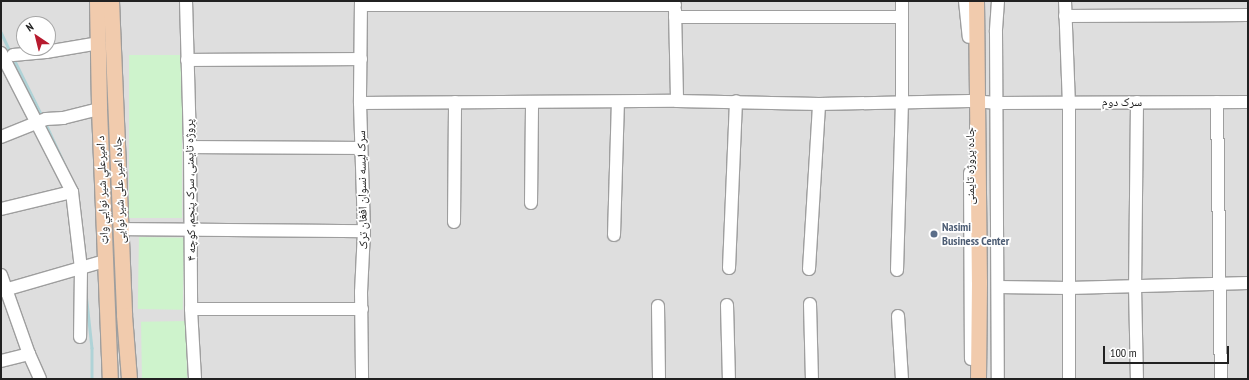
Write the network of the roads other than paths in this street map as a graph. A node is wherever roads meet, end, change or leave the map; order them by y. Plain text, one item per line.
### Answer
1 (97, 1) edge
2 (111, 1) edge
3 (186, 1) edge
4 (902, 1) edge
5 (965, 1) edge
6 (976, 1) edge
7 (986, 1) edge
8 (998, 1) edge
9 (1065, 1) edge
10 (361, 3) edge
11 (675, 3) edge
12 (1248, 15) edge
13 (1065, 16) junction
14 (675, 17) junction
15 (902, 17) junction
16 (100, 43) junction
17 (7, 54) edge
18 (361, 59) junction
19 (187, 60) junction
20 (677, 101) junction
21 (736, 101) junction
22 (983, 101) junction
23 (360, 102) junction
24 (455, 102) junction
25 (532, 102) junction
26 (618, 102) junction
27 (1137, 102) junction
28 (1217, 102) junction
29 (1248, 102) edge
30 (902, 103) junction
31 (1068, 103) junction
32 (818, 104) junction
33 (100, 109) junction
34 (41, 121) junction
35 (1, 137) edge
36 (190, 147) junction
37 (361, 148) junction
38 (72, 192) junction
39 (531, 203) dead end
40 (1, 209) edge
41 (454, 222) dead end
42 (191, 228) junction
43 (120, 229) junction
44 (364, 231) junction
45 (614, 235) dead end
46 (105, 261) junction
47 (83, 268) junction
48 (729, 268) dead end
49 (809, 269) dead end
50 (897, 270) dead end
51 (1, 275) edge
52 (1248, 282) edge
53 (1218, 283) junction
54 (1135, 286) junction
55 (998, 287) junction
56 (1069, 288) junction
57 (4, 289) edge
58 (810, 304) dead end
59 (727, 305) dead end
60 (658, 306) dead end
61 (191, 309) junction
62 (362, 309) junction
63 (898, 316) dead end
64 (80, 336) dead end
65 (29, 354) junction
66 (1, 361) edge
67 (40, 379) edge
68 (110, 379) edge
69 (129, 379) edge
70 (195, 379) edge
71 (362, 379) edge
72 (658, 379) edge
73 (729, 379) edge
74 (812, 379) edge
75 (902, 379) edge
76 (971, 379) edge
77 (978, 379) edge
78 (988, 379) edge
79 (998, 379) edge
80 (1069, 379) edge
81 (1137, 379) edge
82 (1221, 379) edge

1 - 16 main road, د امیرعلي شیر نوايي واټ
2 - 43 main road, جاده امیر علی شیر نوایی
3 - 19 street, پروژه تایمنی، سرک پنجم، کوچه ۴
4 - 15 street
5 - 22 street, جاده پروژه تایمنی
6 - 22 main road, جاده پروژه تایمنی
7 - 22 main road, جاده پروژه تایمنی
8 - 22 street, جاده پروژه تایمنی
9 - 13 street
10 - 11 street
10 - 18 street, سرک لیسه نسوان افغان‌ ترک
11 - 14 street
12 - 13 street
13 - 31 street
14 - 15 street
14 - 20 street
15 - 30 street
16 - 17 street
16 - 33 main road, د امیرعلي شیر نوايي واټ
17 - 34 street
18 - 19 street
18 - 23 street, سرک لیسه نسوان افغان‌ ترک
19 - 36 street, پروژه تایمنی، سرک پنجم، کوچه ۴
20 - 21 street, سرک دوم
20 - 26 street, سرک دوم
21 - 32 street, سرک دوم
21 - 48 street
22 - 30 street, سرک دوم
22 - 31 street, سرک دوم
22 - 55 street, جاده پروژه تایمنی
22 - 76 street, جاده پروژه تایمنی
22 - 77 main road, جاده پروژه تایمنی
22 - 78 main road, جاده پروژه تایمنی
23 - 24 street, سرک دوم
23 - 37 street, سرک لیسه نسوان افغان‌ ترک
24 - 25 street, سرک دوم
24 - 41 street
25 - 26 street, سرک دوم
25 - 39 street
26 - 45 street
27 - 28 street, سرک دوم
27 - 31 street, سرک دوم
27 - 54 street
28 - 29 street, سرک دوم
28 - 53 street
30 - 32 street, سرک دوم
30 - 50 street
31 - 56 street
32 - 49 street
33 - 34 street
33 - 46 main road, د امیرعلي شیر نوايي واټ
34 - 35 street
34 - 38 street
36 - 37 street
36 - 42 street, پروژه تایمنی، سرک پنجم، کوچه ۴
37 - 44 street, سرک لیسه نسوان افغان‌ ترک
38 - 40 street
38 - 47 street
42 - 43 street
42 - 44 street
42 - 61 street, پروژه تایمنی، سرک پنجم، کوچه ۴
43 - 69 main road, جاده امیر علی شیر نوایی
44 - 62 street, سرک لیسه نسوان افغان‌ ترک
46 - 47 street
46 - 68 main road, د امیرعلي شیر نوايي واټ
47 - 57 street
47 - 64 street
51 - 57 street
52 - 53 street
53 - 54 street
53 - 82 street
54 - 56 street
54 - 81 street
55 - 56 street
55 - 79 street, جاده پروژه تایمنی
56 - 80 street
57 - 65 street
58 - 74 street
59 - 73 street
60 - 72 street
61 - 62 street
61 - 70 street, پروژه تایمنی، سرک پنجم، کوچه ۴
62 - 71 street, سرک لیسه نسوان افغان‌ ترک
63 - 75 street
65 - 66 street
65 - 67 street

